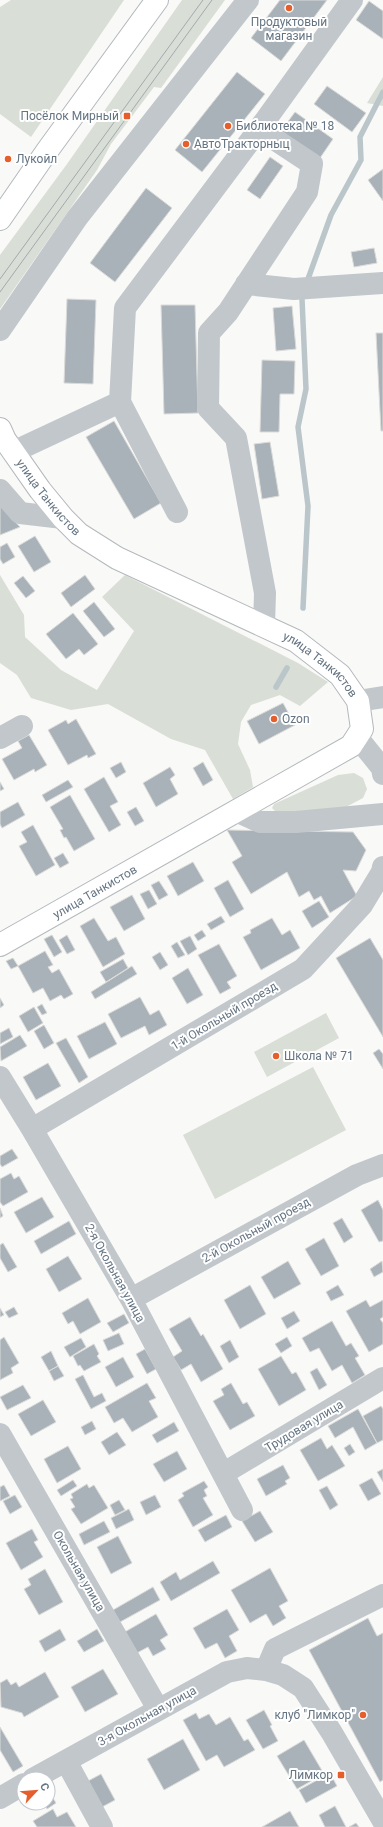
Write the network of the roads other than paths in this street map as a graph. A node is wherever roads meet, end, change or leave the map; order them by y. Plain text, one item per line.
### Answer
1 (157, 0) edge
2 (248, 0) edge
3 (352, 0) edge
4 (258, 129) junction
5 (0, 219) edge
6 (383, 283) edge
7 (246, 284) junction
8 (0, 330) edge
9 (120, 402) junction
10 (0, 429) edge
11 (13, 452) junction
12 (0, 490) edge
13 (177, 512) dead end
14 (62, 518) junction
15 (264, 625) junction
16 (383, 697) edge
17 (358, 701) junction
18 (22, 726) dead end
19 (357, 737) junction
20 (0, 738) edge
21 (383, 774) edge
22 (236, 811) junction
23 (383, 814) edge
24 (383, 867) edge
25 (0, 945) edge
26 (0, 1077) edge
27 (32, 1129) junction
28 (383, 1166) edge
29 (130, 1299) junction
30 (383, 1378) edge
31 (0, 1434) edge
32 (224, 1473) junction
33 (242, 1510) dead end
34 (383, 1596) edge
35 (266, 1670) junction
36 (158, 1709) junction
37 (66, 1761) junction
38 (48, 1771) edge
39 (16, 1789) edge
40 (0, 1798) edge
41 (383, 1821) edge
42 (102, 1827) edge

1 - 5 main road
2 - 8 street
3 - 4 street
4 - 7 street
4 - 9 street
6 - 7 street
7 - 15 street
9 - 11 street
9 - 13 street
10 - 11 main road, улица Танкистов
11 - 14 main road, улица Танкистов
12 - 14 street
14 - 15 main road, улица Танкистов
15 - 17 main road, улица Танкистов
16 - 17 street
17 - 19 main road, улица Танкистов
18 - 20 street
19 - 21 street
19 - 22 main road, улица Танкистов
22 - 23 street
22 - 25 main road, улица Танкистов
24 - 27 street, 1-й Окольный проезд
26 - 27 street, 2-я Окольная улица
27 - 29 street, 2-я Окольная улица
28 - 29 street, 2-й Окольный проезд
29 - 32 street, 2-я Окольная улица
30 - 32 street, Трудовая улица
31 - 36 street, Окольная улица
32 - 33 street, 2-я Окольная улица
34 - 35 street
35 - 36 street, 3-я Окольная улица
35 - 41 street, 3-я Окольная улица
36 - 37 street, 3-я Окольная улица
37 - 38 street, 3-я Окольная улица
37 - 42 street
39 - 40 street

